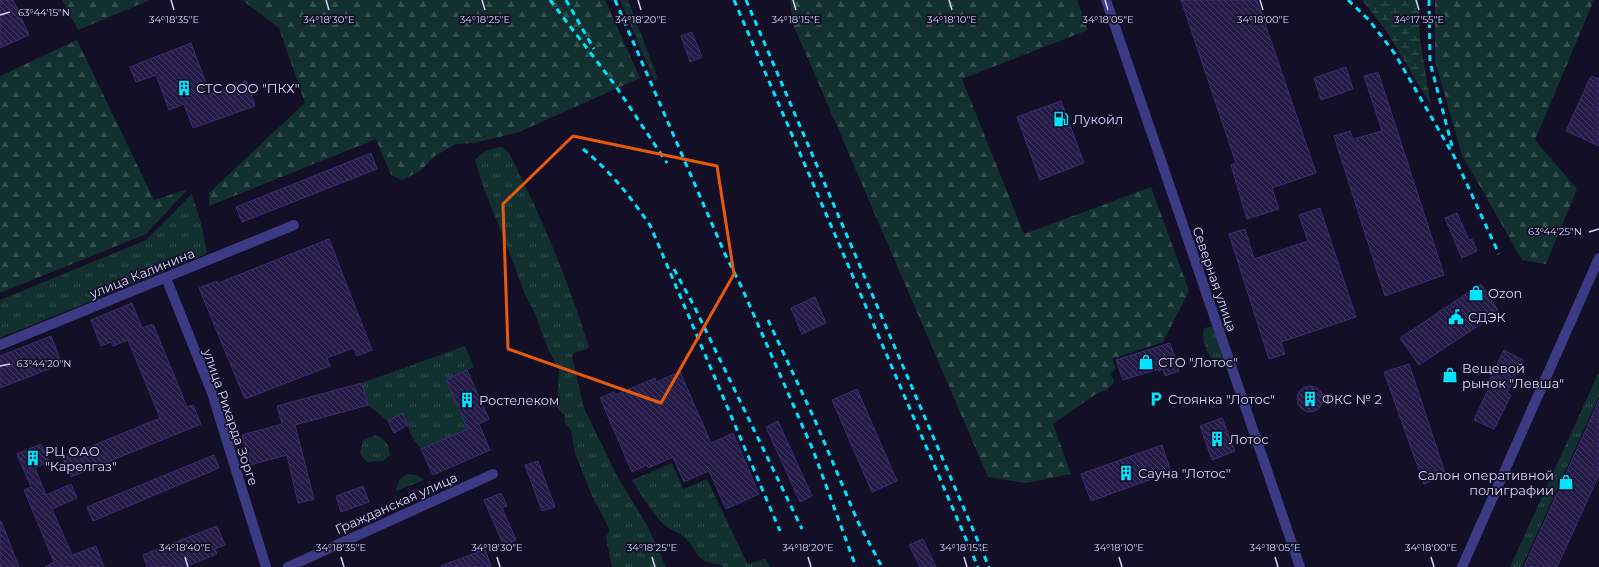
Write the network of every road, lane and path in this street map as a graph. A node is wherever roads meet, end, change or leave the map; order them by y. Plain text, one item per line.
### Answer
1 (1106, 0) edge
2 (294, 225) dead end
3 (1599, 258) edge
4 (166, 278) junction
5 (0, 345) edge
6 (493, 474) dead end
7 (266, 567) edge
8 (288, 567) edge
9 (1300, 567) edge
10 (1462, 567) edge

1 - 9 street, Северная улица
2 - 4 street, улица Калинина
3 - 10 street
4 - 5 street, улица Калинина
4 - 7 street, улица Рихарда Зорге
6 - 8 street, Гражданская улица

